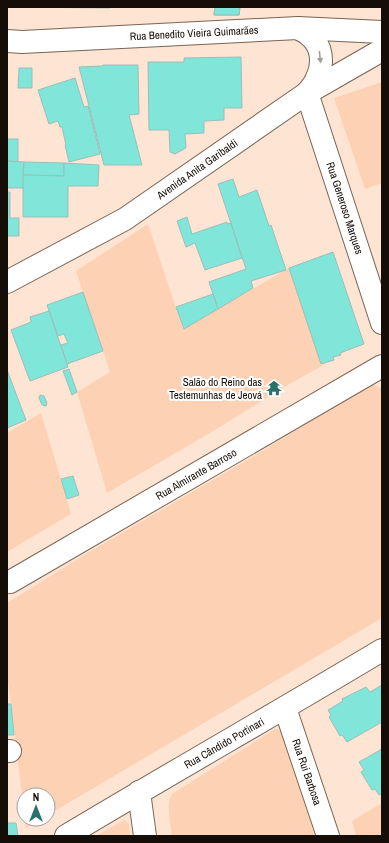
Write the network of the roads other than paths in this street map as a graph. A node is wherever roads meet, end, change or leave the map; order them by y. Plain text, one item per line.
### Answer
1 (298, 28) junction
2 (382, 32) edge
3 (7, 41) edge
4 (382, 50) edge
5 (307, 93) junction
6 (7, 282) edge
7 (382, 323) edge
8 (382, 366) edge
9 (10, 582) dead end
10 (382, 650) edge
11 (285, 708) junction
12 (139, 792) junction
13 (66, 836) edge
14 (145, 836) edge
15 (328, 836) edge

1 - 2 street, Rua Benedito Vieira Guimarães
1 - 3 street, Rua Benedito Vieira Guimarães
1 -> 5 street
4 - 5 street, Avenida Anita Garibaldi
5 - 6 street, Avenida Anita Garibaldi
5 - 7 street, Rua Generoso Marques
8 - 9 street, Rua Almirante Barroso
10 - 11 street, Rua Cândido Portinari
11 - 12 street, Rua Cândido Portinari
11 - 15 street, Rua Rui Barbosa
12 - 13 street, Rua Cândido Portinari
12 - 14 street

